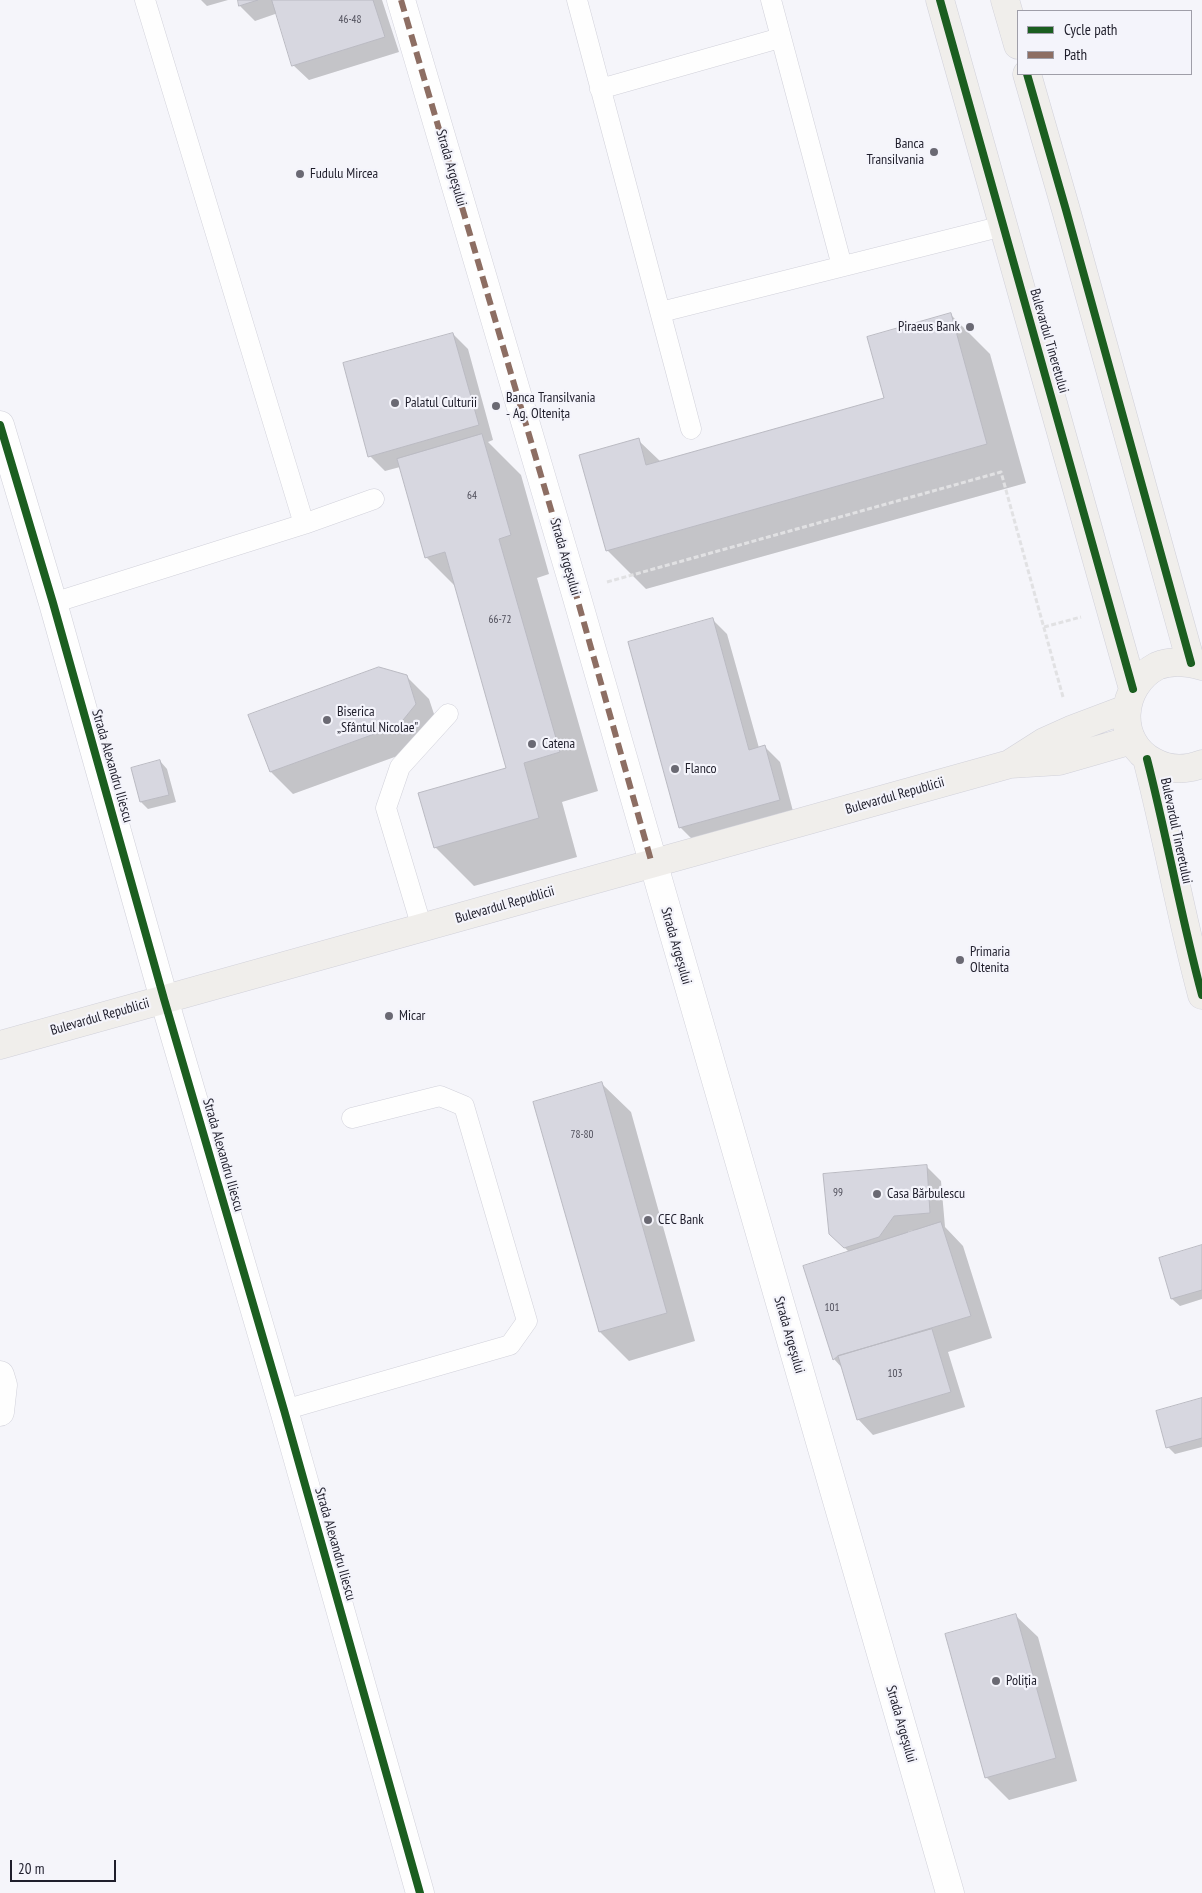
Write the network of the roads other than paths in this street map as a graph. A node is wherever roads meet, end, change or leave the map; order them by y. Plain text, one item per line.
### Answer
1 (146, 0) edge
2 (401, 0) edge
3 (578, 0) edge
4 (770, 0) edge
5 (940, 0) edge
6 (1005, 0) edge
7 (780, 38) junction
8 (1017, 42) edge
9 (1026, 75) edge
10 (600, 89) junction
11 (1003, 226) junction
12 (842, 266) junction
13 (661, 312) junction
14 (0, 425) edge
15 (691, 430) dead end
16 (374, 499) dead end
17 (304, 524) junction
18 (53, 603) junction
19 (1197, 665) edge
20 (1130, 699) junction
21 (448, 714) dead end
22 (1139, 750) junction
23 (1010, 764) junction
24 (1202, 764) edge
25 (652, 864) junction
26 (422, 928) junction
27 (1202, 995) edge
28 (164, 1000) junction
29 (0, 1045) edge
30 (352, 1118) dead end
31 (0, 1375) edge
32 (284, 1410) junction
33 (0, 1412) edge
34 (420, 1893) edge
35 (950, 1893) edge

1 - 17 lane
2 - 25 street, Strada Argeșului
3 - 10 lane
4 - 7 lane
5 - 11 main road, Bulevardul Tineretului
6 - 8 main road
7 - 10 lane
7 - 12 lane
9 - 19 main road
10 - 13 lane
11 - 12 lane
11 - 20 main road, Bulevardul Tineretului
12 - 13 lane
13 - 15 lane
14 - 18 street, Strada Alexandru Iliescu
16 - 17 lane
17 - 18 lane
18 - 28 street, Strada Alexandru Iliescu
19 - 20 main road
20 - 22 main road, Bulevardul Tineretului
20 - 23 main road, Bulevardul Republicii
21 - 26 lane
22 - 23 main road, Bulevardul Republicii
22 - 24 main road
22 - 27 main road, Bulevardul Tineretului
23 - 25 main road, Bulevardul Republicii
25 - 26 main road, Bulevardul Republicii
25 - 35 street, Strada Argeșului
26 - 28 main road, Bulevardul Republicii
28 - 29 main road, Bulevardul Republicii
28 - 32 street, Strada Alexandru Iliescu
30 - 32 lane
31 - 33 street
32 - 34 street, Strada Alexandru Iliescu

